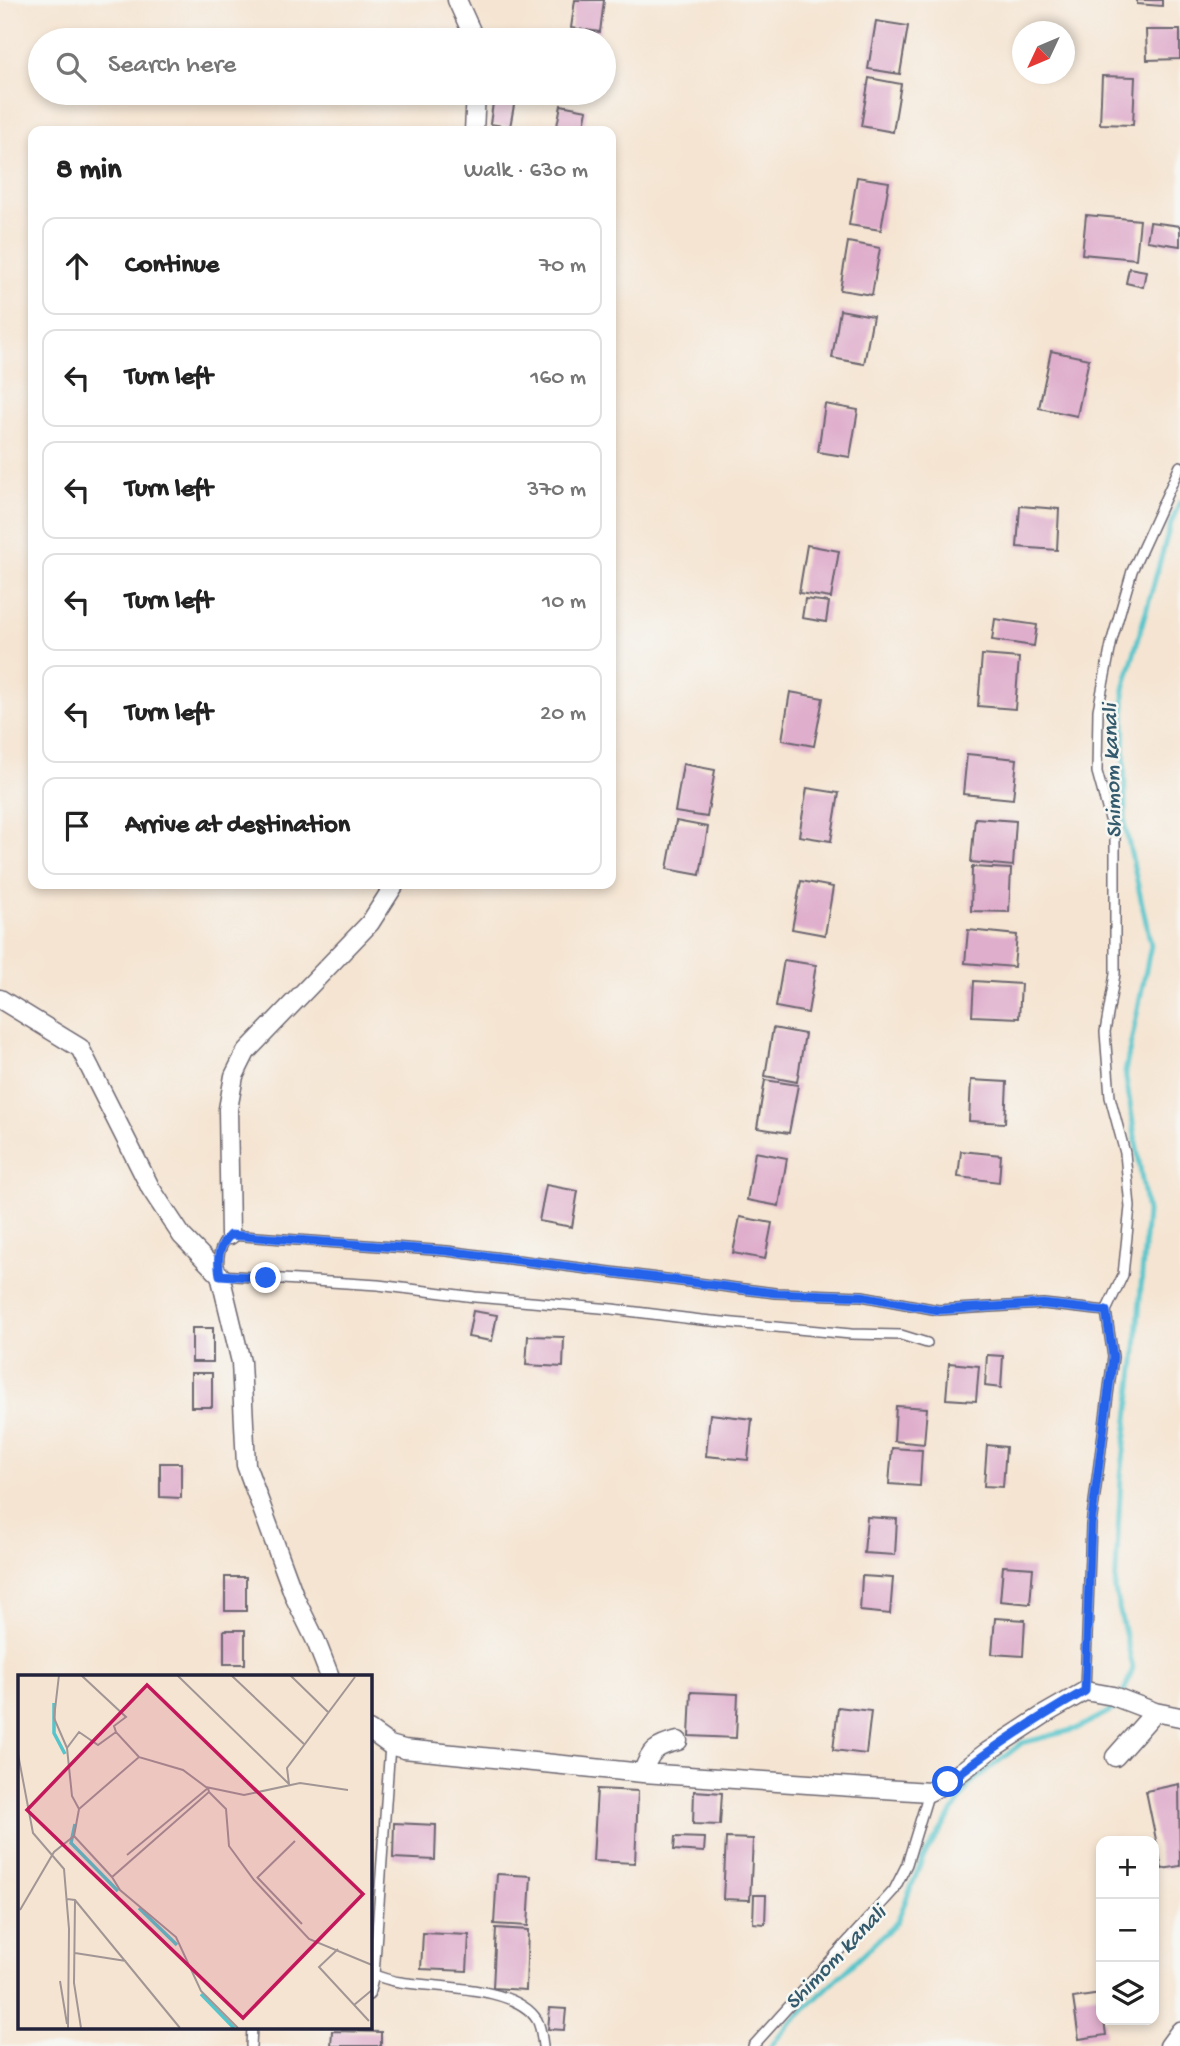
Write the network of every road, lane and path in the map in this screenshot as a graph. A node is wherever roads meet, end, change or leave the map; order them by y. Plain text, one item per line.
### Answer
1 (457, 0) edge
2 (470, 28) edge
3 (475, 105) edge
4 (474, 126) edge
5 (1180, 466) edge
6 (392, 889) edge
7 (0, 999) edge
8 (230, 1235) junction
9 (220, 1275) junction
10 (1106, 1311) junction
11 (927, 1343) dead end
12 (329, 1675) edge
13 (1085, 1691) junction
14 (1150, 1709) junction
15 (1180, 1717) edge
16 (371, 1731) edge
17 (678, 1741) dead end
18 (390, 1745) junction
19 (1115, 1757) dead end
20 (643, 1773) junction
21 (929, 1792) junction
22 (374, 1975) junction
23 (371, 1987) edge
24 (252, 2028) edge
25 (1180, 2031) edge
26 (251, 2046) edge
27 (544, 2046) edge
28 (753, 2046) edge
29 (1169, 2046) edge

1 - 2 street
3 - 4 street
5 - 10 lane
6 - 8 street
7 - 9 street
8 - 9 lane
8 - 10 lane
9 - 11 lane
9 - 12 street
10 - 13 lane
13 - 14 street
13 - 21 street
14 - 15 street
14 - 19 street
16 - 18 street
17 - 20 street
18 - 20 street
18 - 22 lane
20 - 21 street
21 - 28 lane
22 - 23 lane
22 - 27 lane
24 - 26 lane
25 - 29 street

